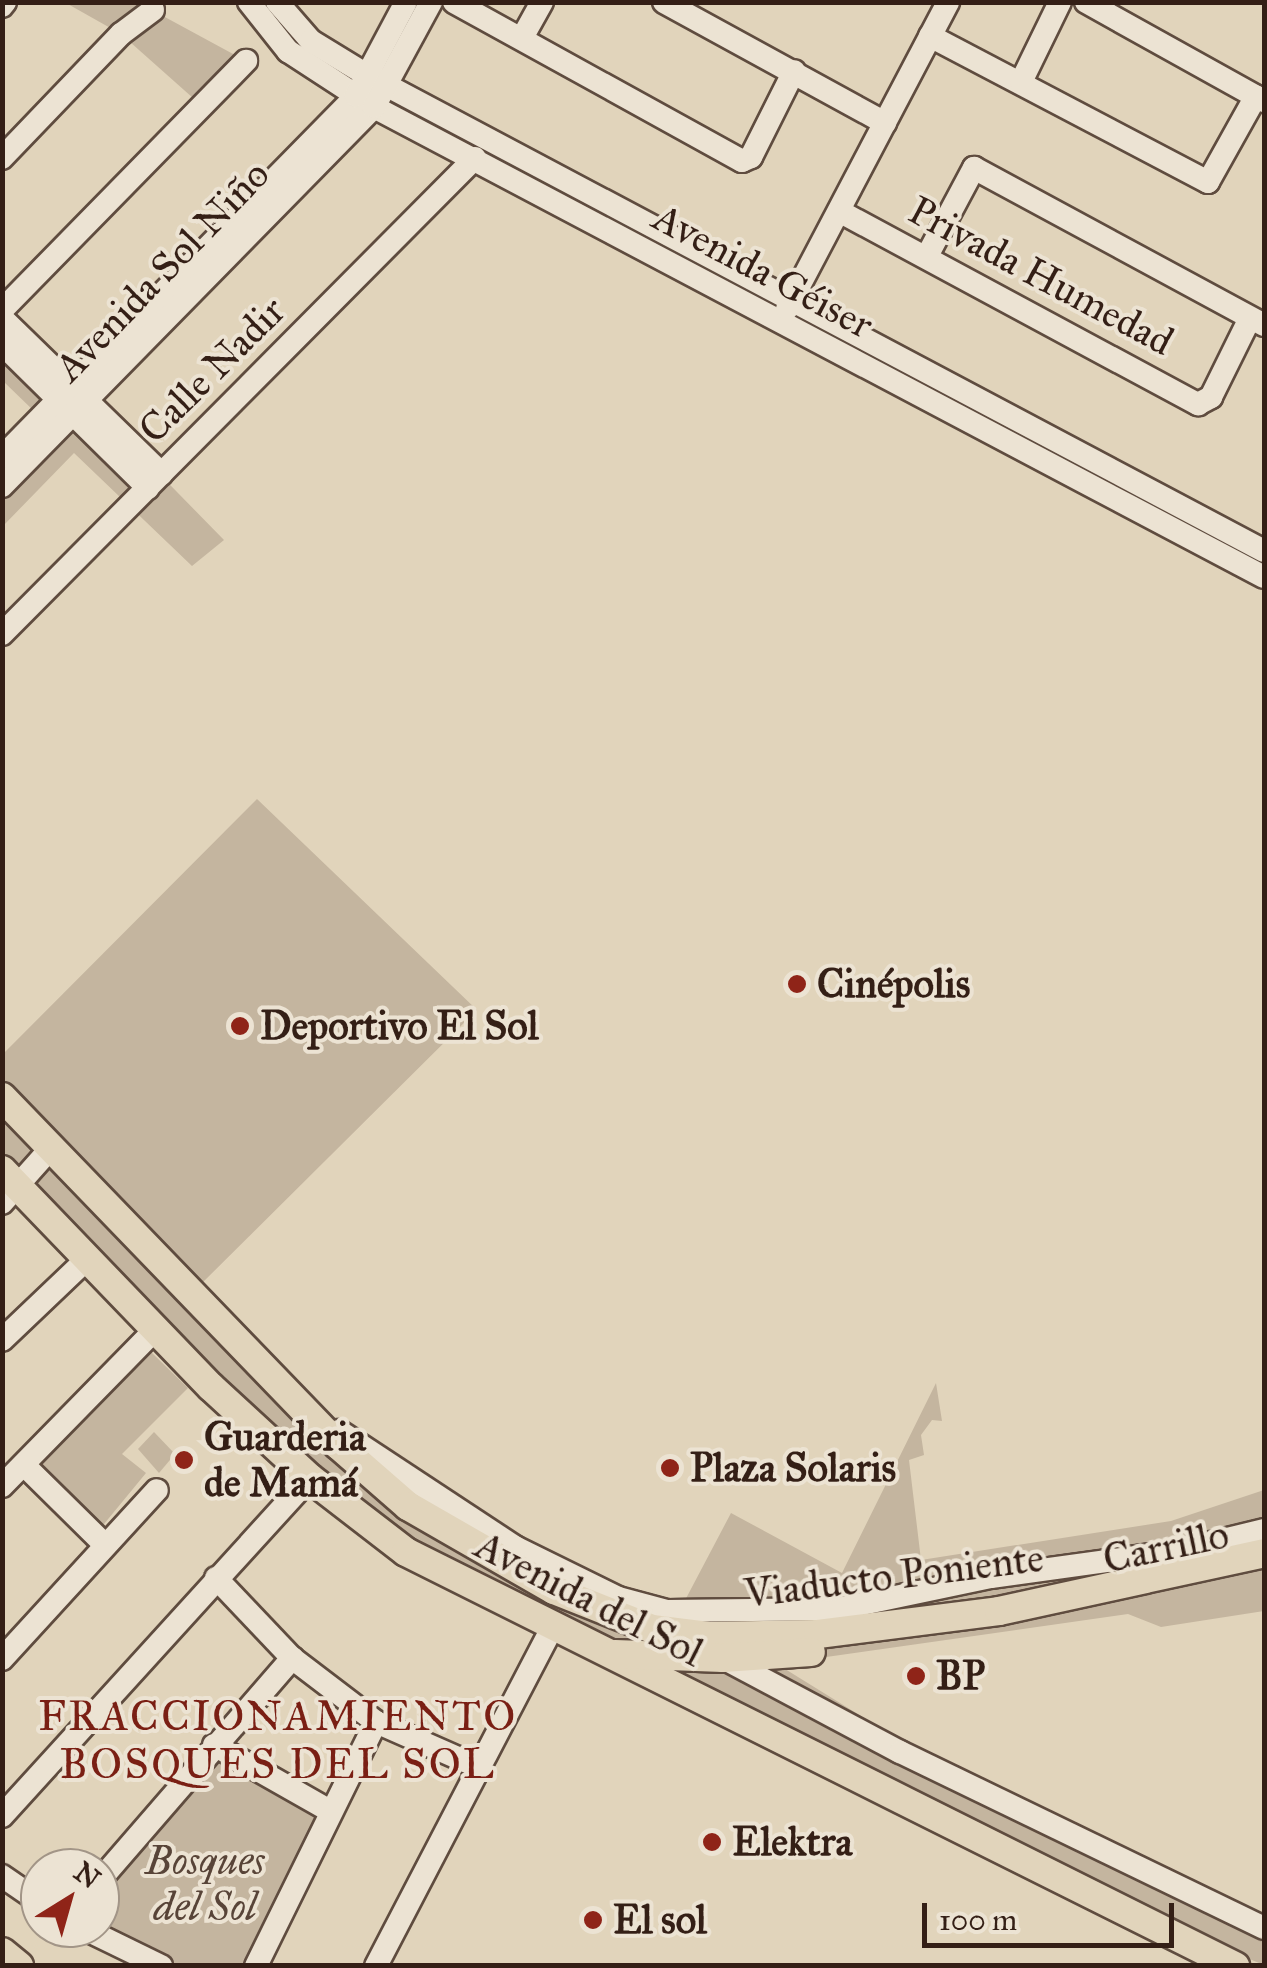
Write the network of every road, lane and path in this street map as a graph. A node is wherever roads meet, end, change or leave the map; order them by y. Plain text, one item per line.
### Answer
1 (249, 2) edge
2 (277, 2) edge
3 (406, 2) edge
4 (431, 2) edge
5 (454, 2) edge
6 (542, 2) edge
7 (664, 2) edge
8 (948, 2) edge
9 (1060, 2) edge
10 (1086, 2) edge
11 (153, 10) dead end
12 (930, 36) junction
13 (522, 38) junction
14 (246, 61) dead end
15 (794, 72) junction
16 (1021, 82) junction
17 (371, 91) junction
18 (1260, 98) edge
19 (885, 123) junction
20 (2, 158) edge
21 (475, 158) junction
22 (610, 202) junction
23 (839, 211) junction
24 (599, 225) junction
25 (927, 256) junction
26 (792, 299) junction
27 (2, 310) edge
28 (2, 318) edge
29 (1257, 321) edge
30 (779, 323) junction
31 (2, 344) edge
32 (73, 401) junction
33 (968, 410) junction
34 (2, 457) edge
35 (155, 481) junction
36 (2, 486) edge
37 (1140, 498) junction
38 (1264, 551) edge
39 (1264, 576) edge
40 (2, 634) edge
41 (2, 1097) edge
42 (51, 1148) junction
43 (7, 1186) edge
44 (87, 1259) junction
45 (154, 1331) junction
46 (2, 1340) edge
47 (294, 1396) junction
48 (24, 1465) junction
49 (310, 1478) junction
50 (2, 1486) edge
51 (157, 1490) dead end
52 (433, 1523) joint
53 (1264, 1530) edge
54 (104, 1544) junction
55 (1264, 1553) edge
56 (1264, 1567) edge
57 (216, 1578) junction
58 (552, 1628) junction
59 (610, 1654) junction
60 (292, 1658) junction
61 (724, 1658) junction
62 (2, 1659) edge
63 (376, 1722) junction
64 (214, 1744) junction
65 (481, 1768) junction
66 (330, 1811) junction
67 (2, 1816) edge
68 (120, 1856) edge
69 (1264, 1928) edge
70 (120, 1946) edge
71 (2, 1952) edge
72 (20, 1966) edge
73 (161, 1966) edge
74 (256, 1966) edge
75 (376, 1966) edge
76 (1234, 1966) edge

1 - 17 street, Avenida Géiser
2 - 17 street, Avenida Géiser
3 - 17 street
4 - 17 street
5 - 13 street
6 - 13 street
7 - 15 street
8 - 12 street
9 - 16 street
10 - 18 street
11 - 20 street
12 - 16 street
12 - 19 street
13 - 15 street
14 - 27 street
15 - 19 street
16 - 18 street
17 - 21 street, Avenida Géiser
17 - 22 street, Avenida Géiser
17 - 32 street, Avenida Sol Niño
19 - 23 street
21 - 24 street, Avenida Géiser
21 - 35 street, Calle Nadir
22 - 24 street
22 - 26 street, Avenida Géiser
23 - 25 street, Privada Humedad
23 - 26 street
24 - 30 street, Avenida Géiser
25 - 29 street, Privada Humedad
25 - 29 street, Privada Humedad
26 - 30 street
26 - 33 street, Avenida Géiser
28 - 32 street
30 - 33 street, Avenida Géiser
31 - 32 street
32 - 34 street, Avenida Sol Niño
32 - 35 street
32 - 36 street, Avenida Sol Niño
33 - 37 street, Avenida Géiser
35 - 40 street, Calle Nadir
37 - 38 street, Avenida Géiser
37 - 39 street, Avenida Géiser
41 - 42 main road, Avenida del Sol
42 - 43 street
42 - 47 main road, Avenida del Sol
43 - 44 main road, Avenida del Sol
44 - 45 main road, Avenida del Sol
44 - 46 street
45 - 48 street
45 - 49 main road, Avenida del Sol
47 - 52 main road, Avenida del Sol
47 - 53 street, Avenida del Sol
48 - 50 street
48 - 54 street
49 - 57 street
49 - 58 main road, Avenida del Sol
51 - 54 street
52 - 55 main road, Viaducto Poniente
54 - 62 street
56 - 61 main road, Carrillo
57 - 60 street
57 - 67 street
58 - 59 main road, Avenida del Sol
58 - 65 street
59 - 61 main road, Carrillo
59 - 76 main road, Avenida del Sol
60 - 63 street
60 - 64 street
61 - 69 street, Avenida del Sol
63 - 65 street
63 - 66 street
64 - 66 street
64 - 68 street
65 - 75 street
66 - 74 street
70 - 73 street
71 - 72 main road

